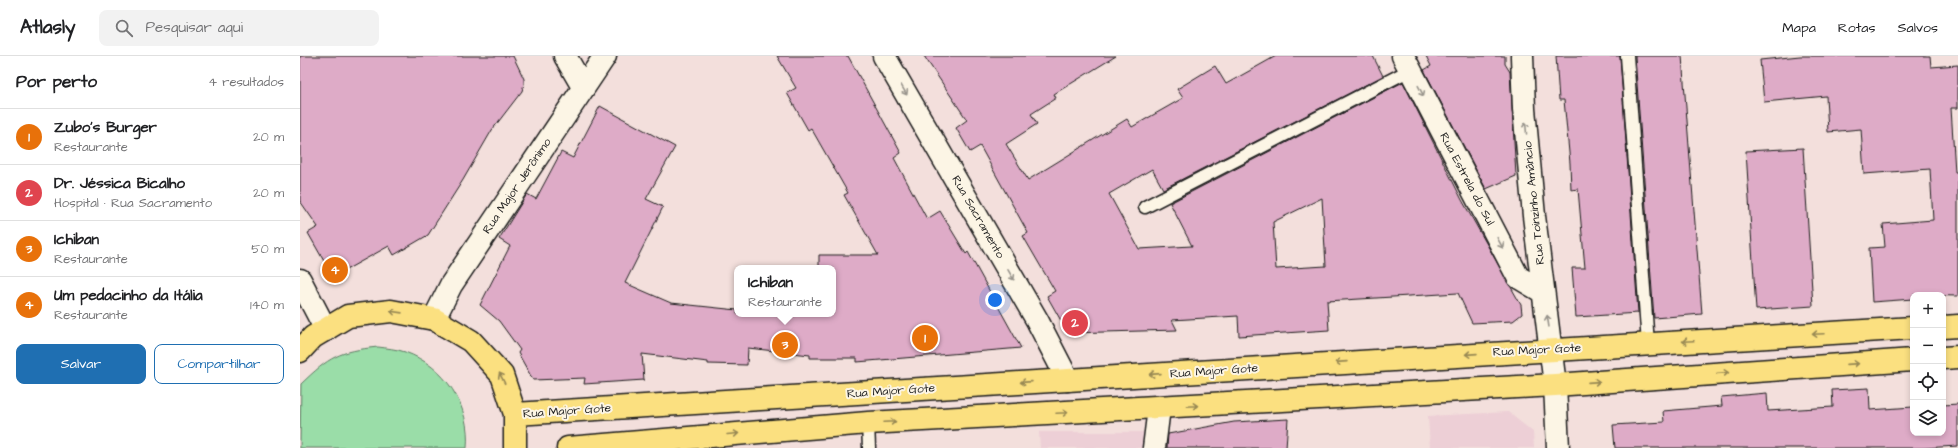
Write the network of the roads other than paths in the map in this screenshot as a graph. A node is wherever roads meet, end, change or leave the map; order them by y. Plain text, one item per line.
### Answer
1 (565, 56) edge
2 (605, 56) edge
3 (884, 56) edge
4 (1522, 56) edge
5 (1627, 56) edge
6 (1406, 63) edge
7 (584, 87) junction
8 (1144, 206) dead end
9 (300, 280) edge
10 (1543, 292) junction
11 (434, 319) junction
12 (1958, 326) edge
13 (1946, 327) edge
14 (1910, 328) edge
15 (326, 330) junction
16 (1648, 344) junction
17 (1552, 350) junction
18 (300, 351) edge
19 (1958, 357) edge
20 (1946, 358) edge
21 (1910, 360) edge
22 (1068, 380) junction
23 (1555, 385) junction
24 (1159, 408) junction
25 (515, 414) junction
26 (868, 423) junction
27 (515, 448) edge
28 (568, 448) edge
29 (869, 448) edge
30 (1154, 448) edge
31 (1558, 448) edge

1 - 7 street
2 - 7 street, Rua Major Jerônimo
3 -> 22 street, Rua Sacramento
10 -> 4 street, Rua Toinzinho Amâncio
5 - 16 lane
6 - 8 lane
6 -> 10 street, Rua Estrela do Sul
7 - 11 street, Rua Major Jerônimo
9 - 15 street
17 -> 10 street, Rua Toinzinho Amâncio
11 -> 15 main road
25 -> 11 main road
12 - 13 main road
14 -> 16 main road, Rua Major Gote
15 - 18 main road
16 - 17 main road, Rua Major Gote
17 -> 22 main road, Rua Major Gote
17 - 23 street, Rua Toinzinho Amâncio
19 - 20 main road
23 -> 21 main road
22 -> 25 main road, Rua Major Gote
24 -> 23 main road
23 - 31 street, Rua Toinzinho Amâncio
26 -> 24 main road
24 - 30 street
25 - 27 main road
28 -> 26 main road
26 - 29 lane

